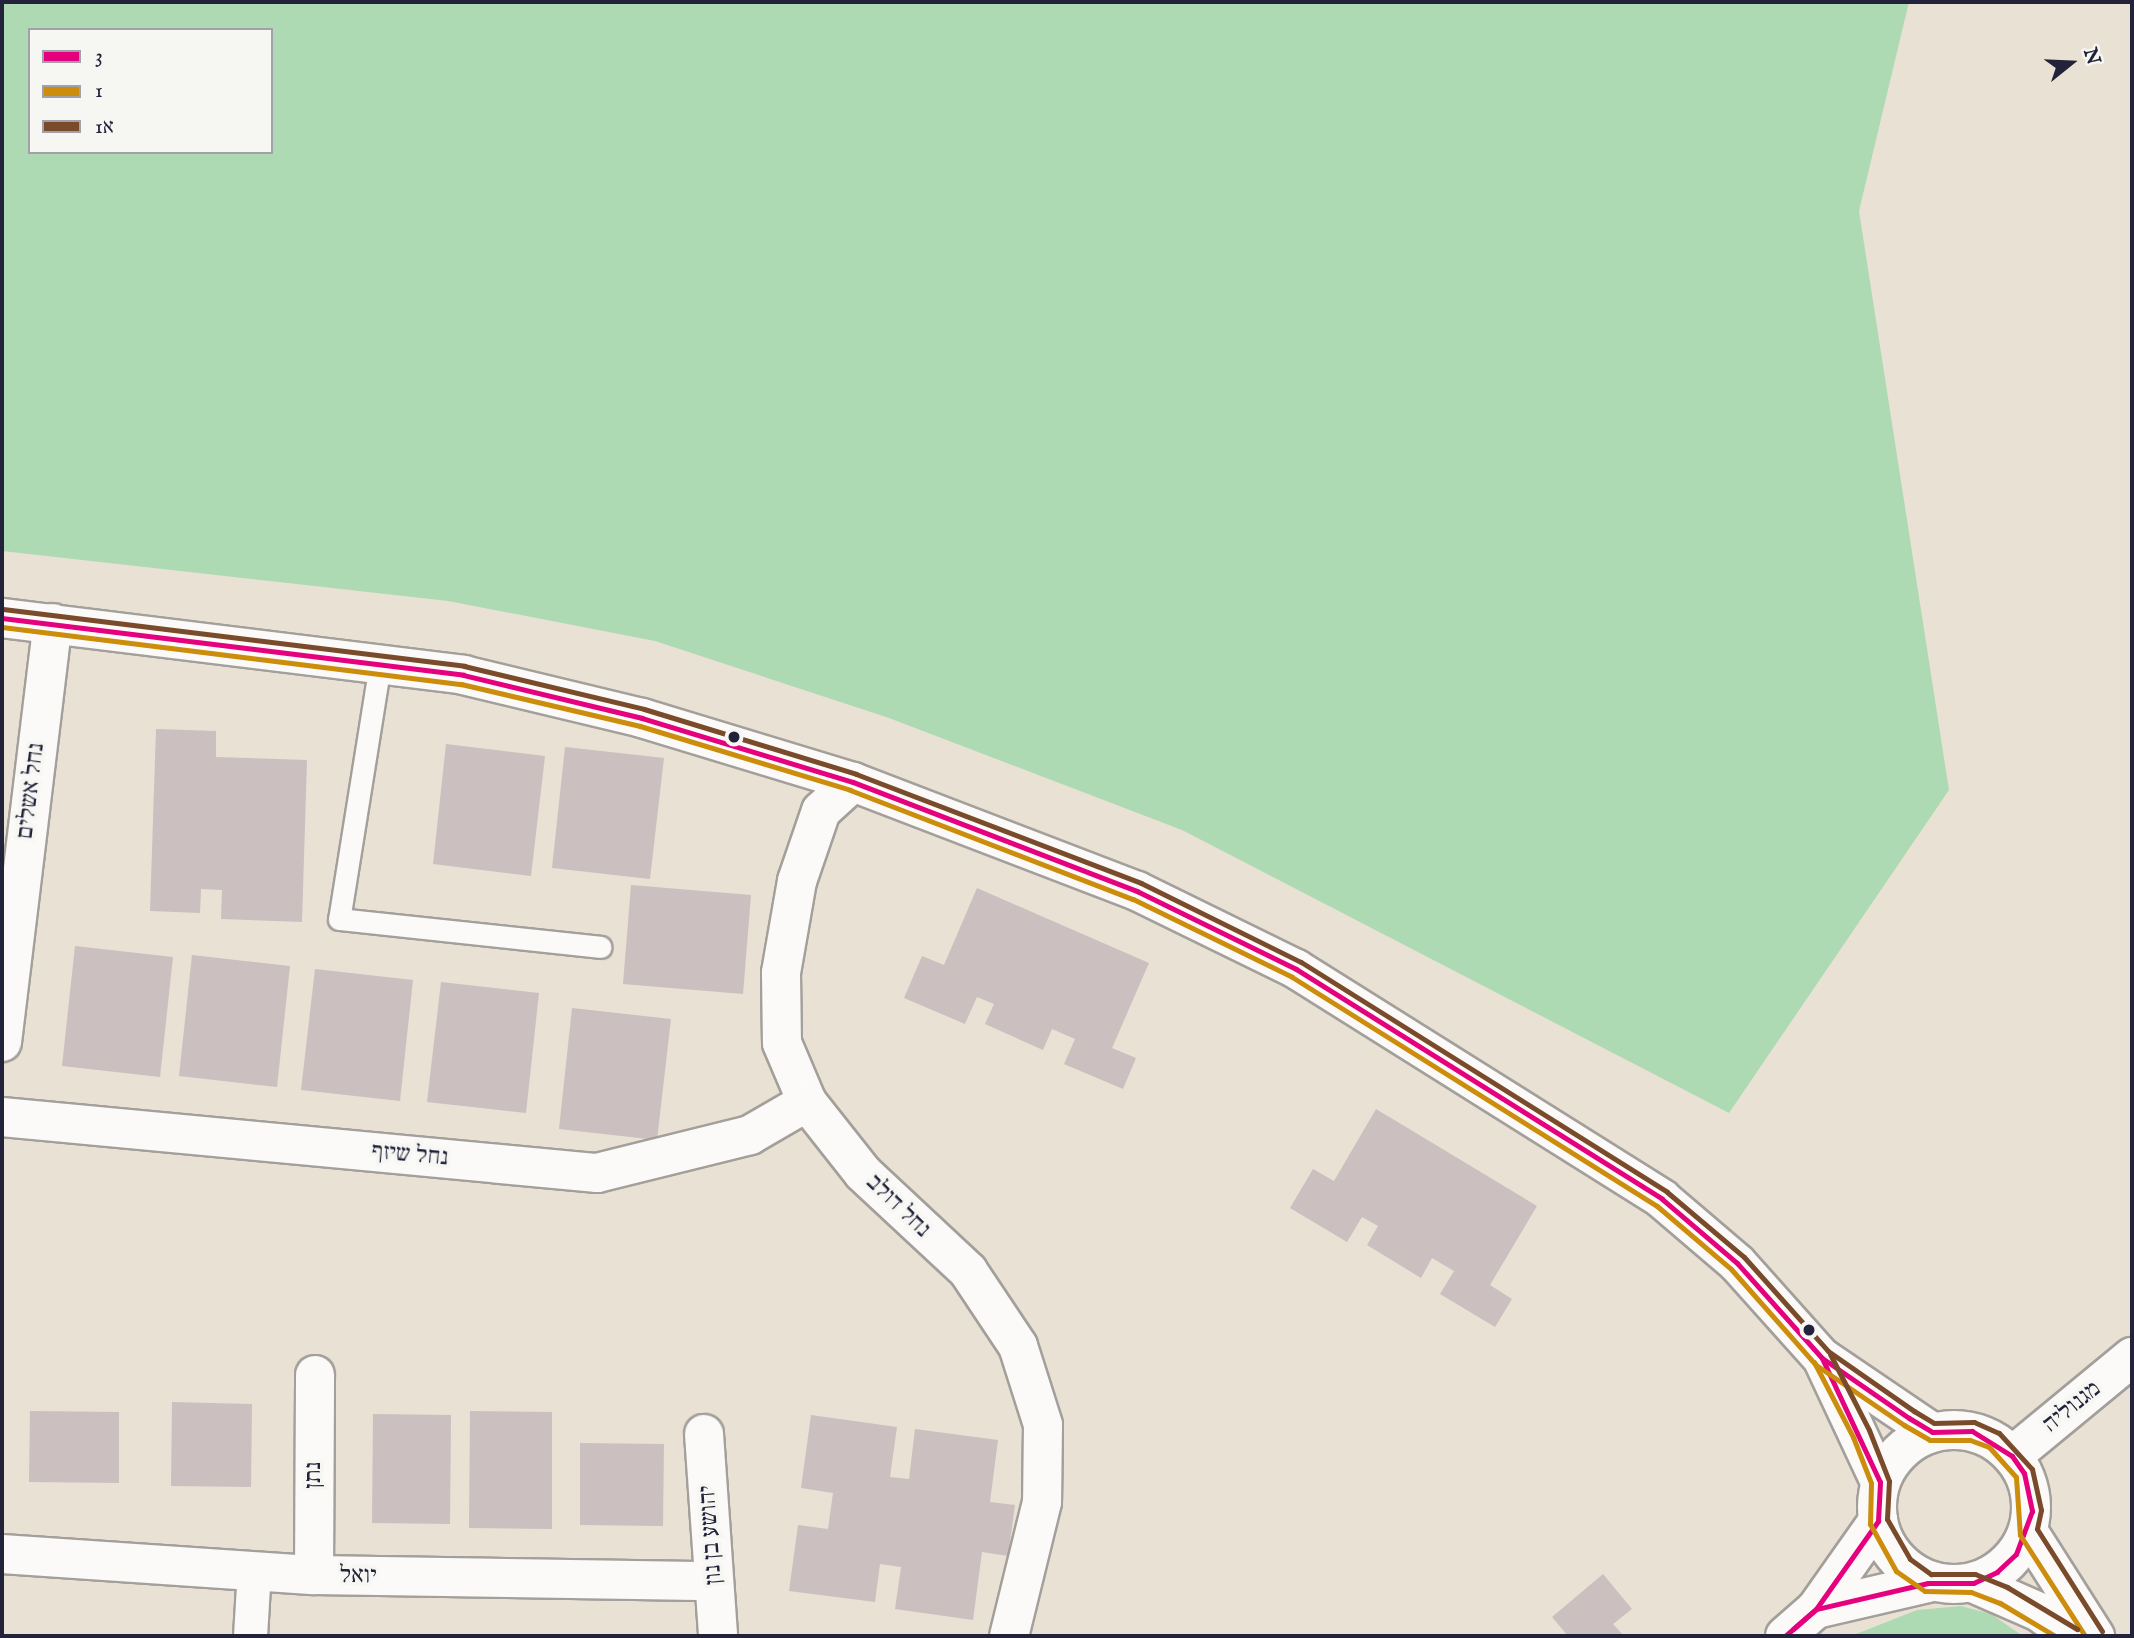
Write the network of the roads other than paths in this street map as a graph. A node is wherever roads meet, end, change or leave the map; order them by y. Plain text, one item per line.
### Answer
1 (2, 618) edge
2 (53, 623) junction
3 (380, 664) junction
4 (853, 782) junction
5 (601, 947) dead end
6 (2, 1042) edge
7 (807, 1102) junction
8 (2, 1117) edge
9 (2132, 1357) edge
10 (1822, 1358) junction
11 (315, 1375) dead end
12 (1932, 1432) junction
13 (704, 1434) dead end
14 (2012, 1456) junction
15 (1880, 1482) junction
16 (1878, 1521) junction
17 (2028, 1531) junction
18 (2, 1554) edge
19 (254, 1569) junction
20 (314, 1575) junction
21 (714, 1581) junction
22 (1928, 1583) junction
23 (1973, 1583) junction
24 (1816, 1609) junction
25 (250, 1636) edge
26 (718, 1636) edge
27 (1009, 1636) edge
28 (1785, 1636) edge
29 (2072, 1636) edge
30 (2095, 1636) edge

1 - 2 street
2 - 3 street
2 - 6 street, נחל אשלים
3 - 4 street
3 - 5 lane
4 - 7 street, נחל דולב
4 - 10 street
7 - 8 street, נחל שיזף
7 - 27 street, נחל דולב
9 - 14 street, מגנוליה
10 - 12 street
10 - 15 street
11 - 20 street, נתן
12 - 14 street
12 - 15 street
13 - 21 street, יהושע בן נון
14 - 17 street
15 - 16 street
16 - 22 street
16 - 24 street
17 - 23 street
17 - 30 street
18 - 19 street, יואל
19 - 20 street, יואל
19 - 25 street
20 - 21 street, יואל
21 - 26 street, יהושע בן נון
22 - 23 street
22 - 24 street
23 - 29 street
24 - 28 street

